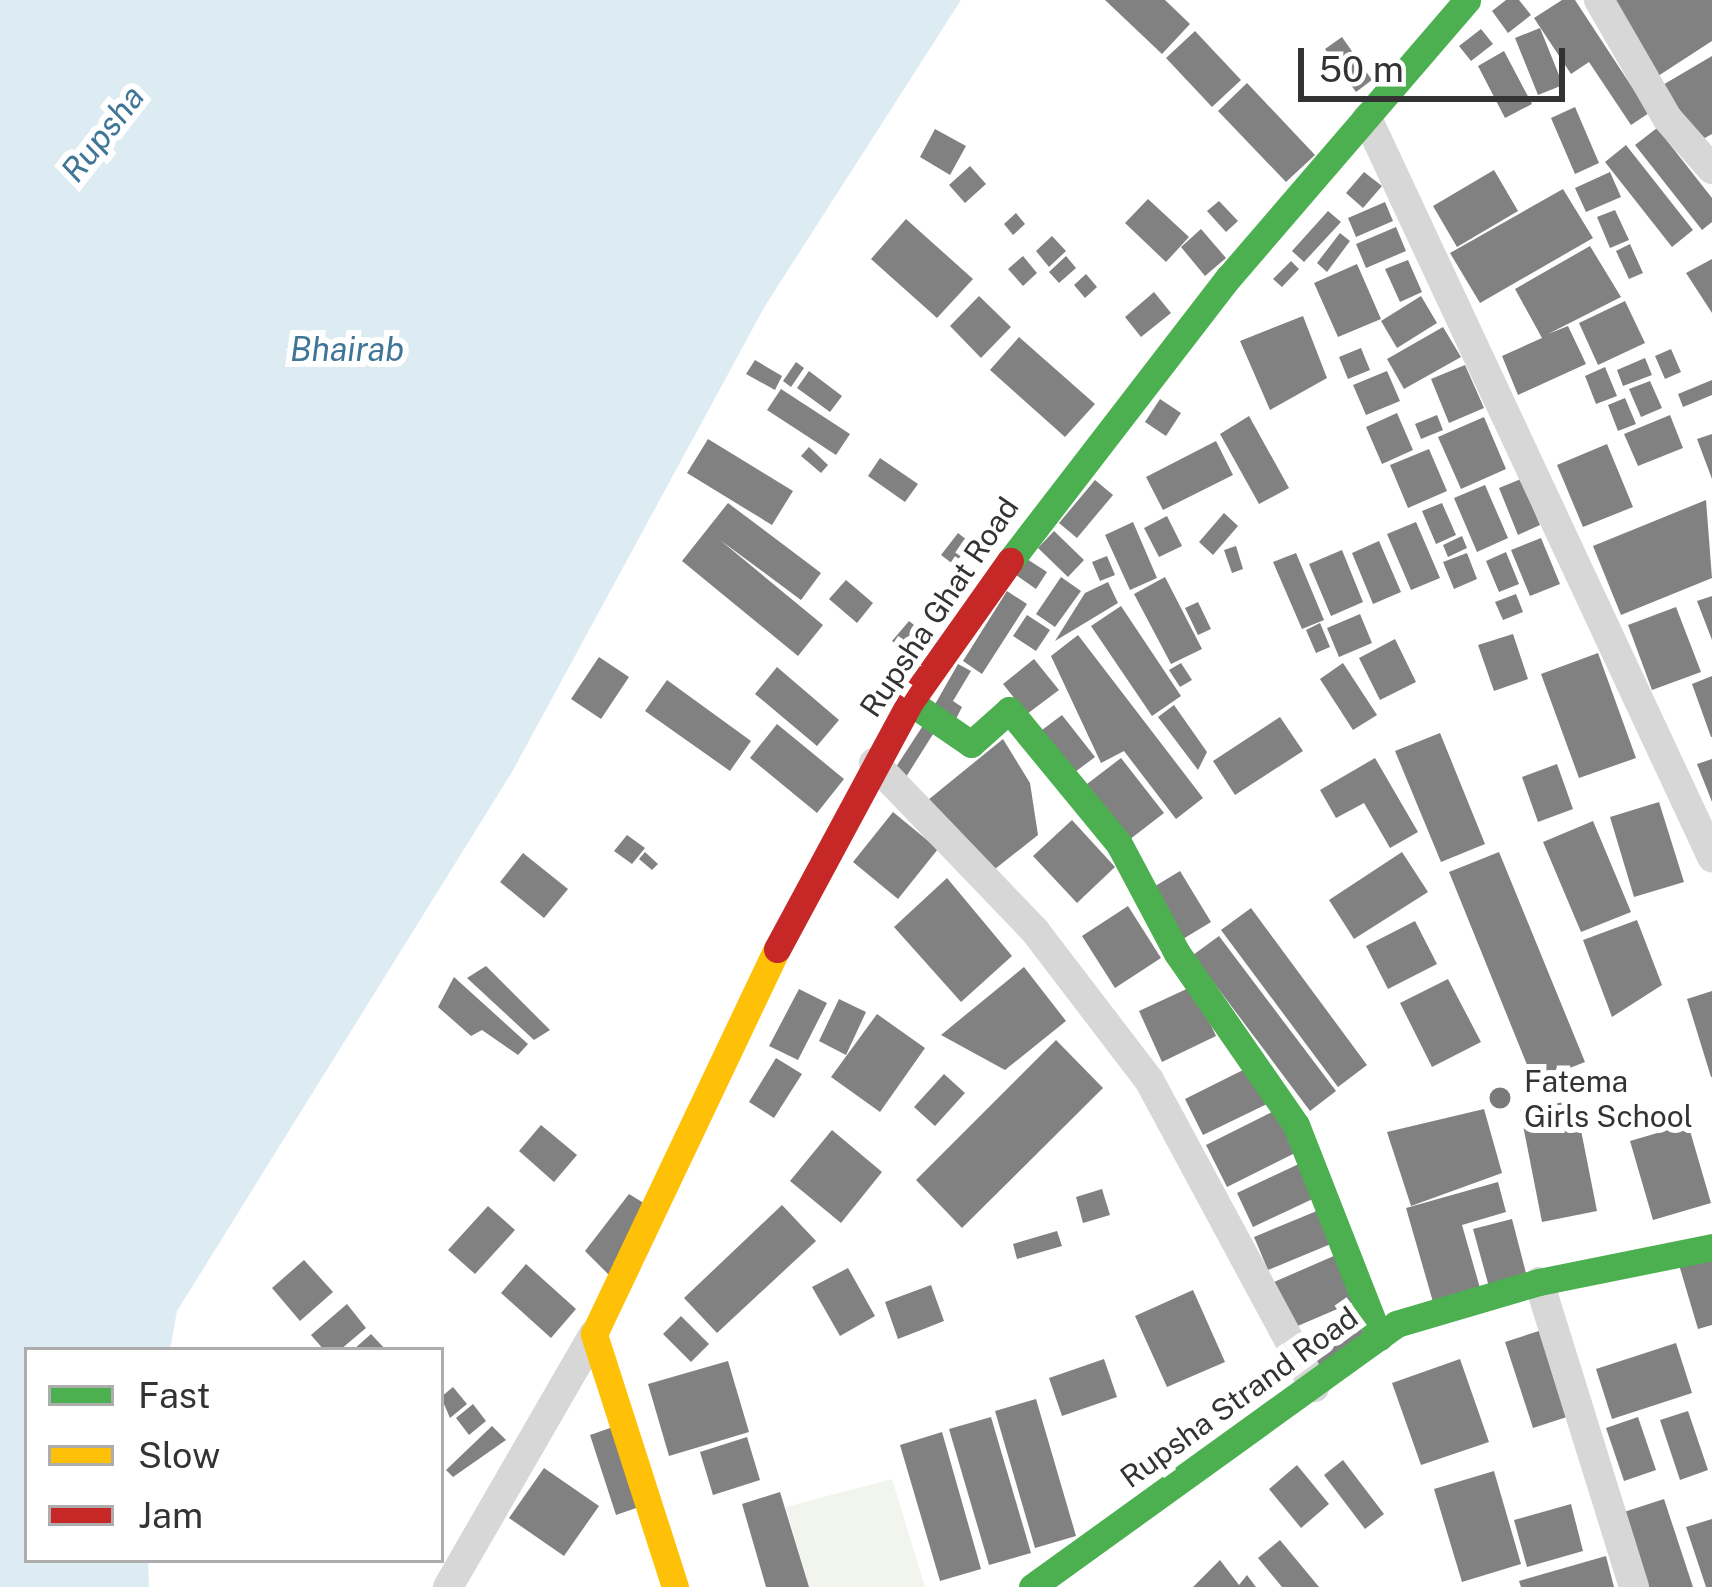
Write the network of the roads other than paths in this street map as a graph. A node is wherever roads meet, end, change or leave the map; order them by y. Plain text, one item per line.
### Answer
1 (1467, 0) edge
2 (1599, 0) edge
3 (1367, 118) junction
4 (1712, 169) edge
5 (910, 702) junction
6 (874, 763) junction
7 (1712, 857) edge
8 (1712, 1247) edge
9 (1539, 1282) junction
10 (595, 1334) junction
11 (1379, 1336) junction
12 (1314, 1387) junction
13 (448, 1587) edge
14 (675, 1587) edge
15 (1032, 1587) edge
16 (1634, 1587) edge

1 - 3 street, Rupsha Ghat Road
2 - 4 street
3 - 5 street, Rupsha Ghat Road
3 - 7 street
5 - 6 street, Rupsha Ghat Road
5 - 11 street
6 - 10 street, Rupsha Ghat Road
6 - 12 street
8 - 9 street, Rupsha Strand Road
9 - 11 street, Rupsha Strand Road
9 - 16 street
10 - 13 street
10 - 14 street
11 - 12 street, Rupsha Strand Road
12 - 15 street, Rupsha Strand Road

